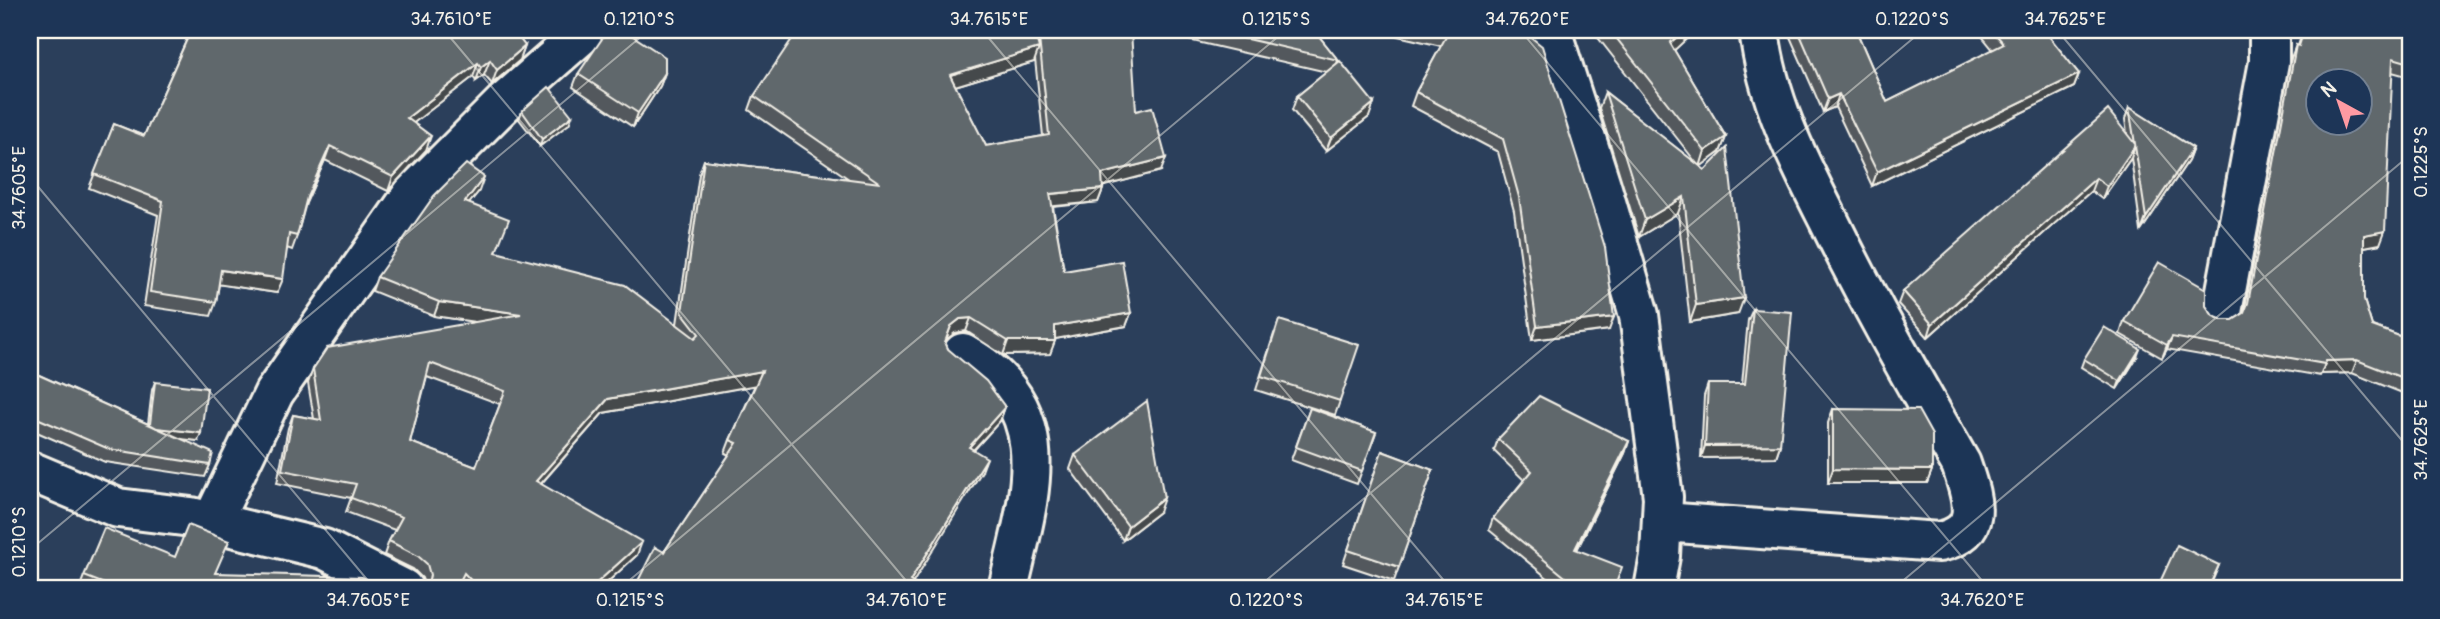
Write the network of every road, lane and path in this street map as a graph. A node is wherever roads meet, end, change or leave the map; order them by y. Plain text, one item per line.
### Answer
1 (587, 30) edge
2 (1551, 30) edge
3 (1759, 30) edge
4 (2269, 30) edge
5 (2222, 312) dead end
6 (964, 353) dead end
7 (30, 471) edge
8 (212, 522) junction
9 (1663, 522) junction
10 (403, 589) edge
11 (1008, 589) edge
12 (1654, 589) edge

1 - 8 street
2 - 9 street
3 - 9 street
4 - 5 street
6 - 11 street
7 - 8 street
8 - 10 street
9 - 12 street

